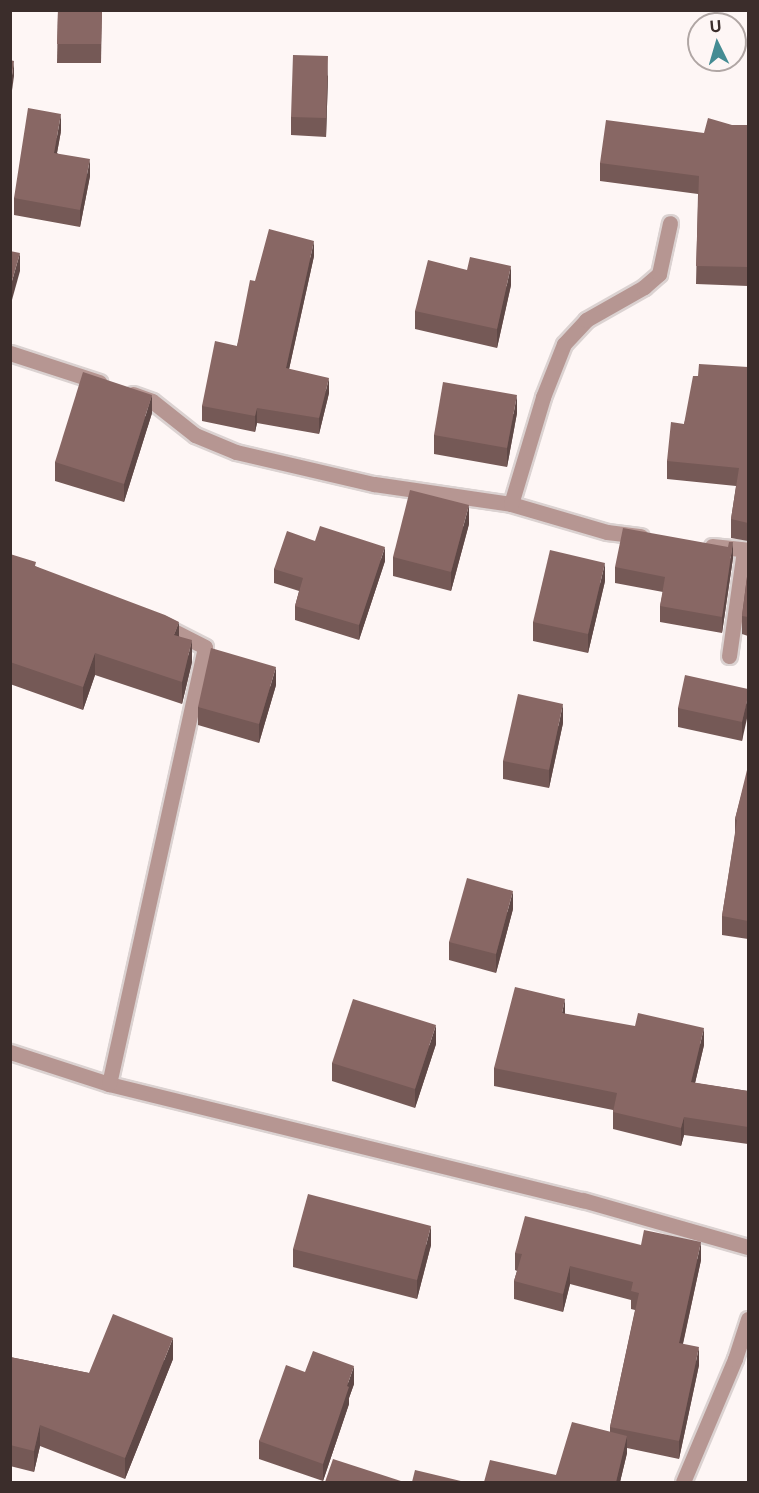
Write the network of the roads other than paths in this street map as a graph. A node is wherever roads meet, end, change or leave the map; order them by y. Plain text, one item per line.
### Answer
1 (670, 223) dead end
2 (10, 353) edge
3 (511, 504) junction
4 (653, 538) edge
5 (698, 544) edge
6 (746, 550) edge
7 (148, 617) edge
8 (729, 656) dead end
9 (10, 1052) edge
10 (109, 1084) junction
11 (748, 1247) edge
12 (748, 1319) edge
13 (683, 1482) edge

1 - 3 street
2 - 3 street
3 - 4 street
5 - 6 street
6 - 8 street
7 - 10 street
9 - 10 street
10 - 11 street
12 - 13 street

